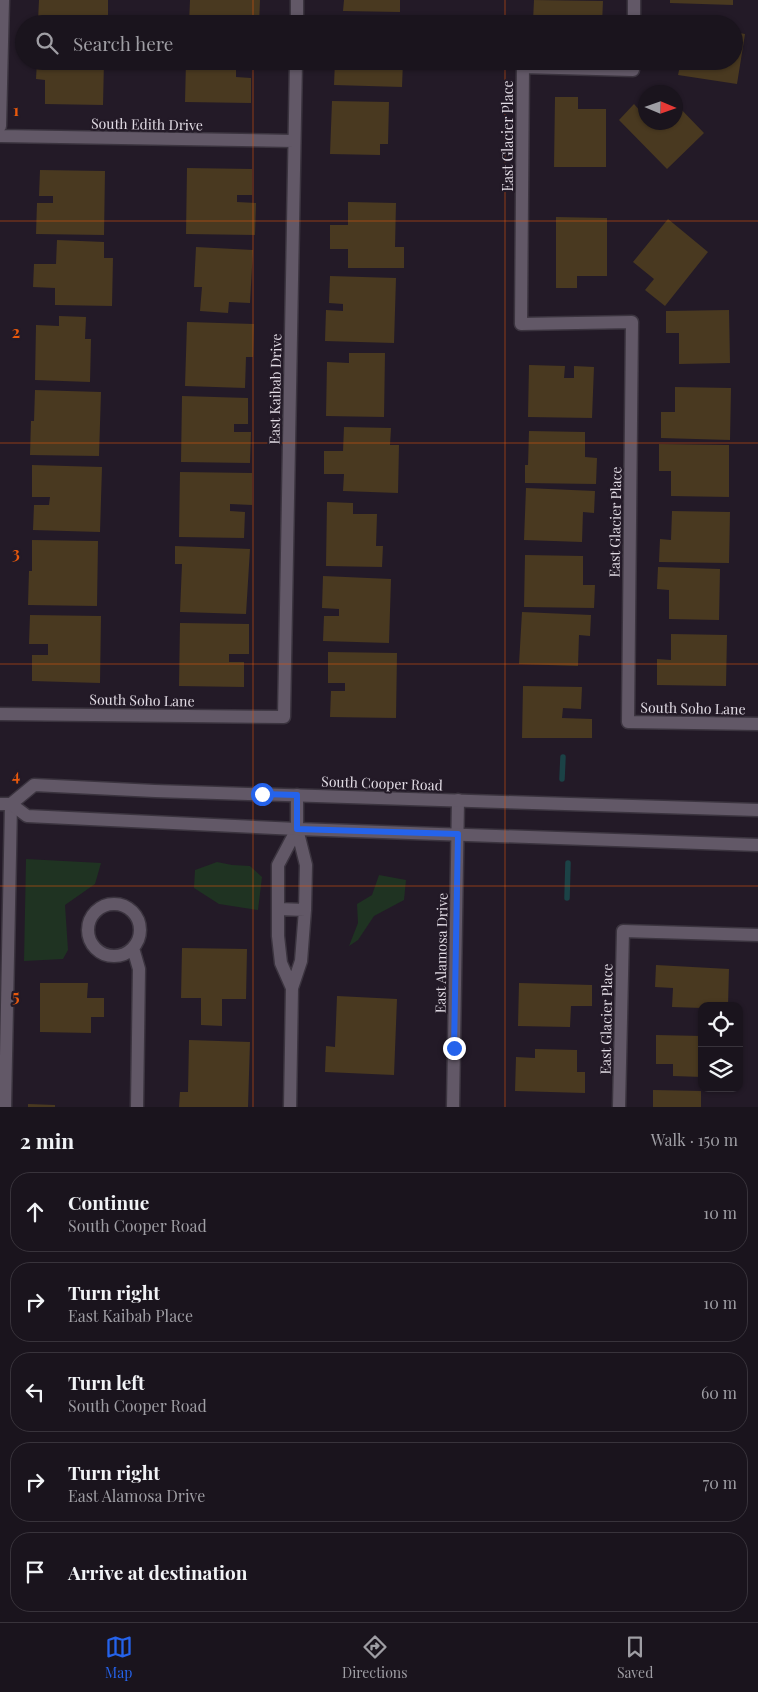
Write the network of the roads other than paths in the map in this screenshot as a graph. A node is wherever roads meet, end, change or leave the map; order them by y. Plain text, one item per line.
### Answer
1 (3, 0) edge
2 (297, 0) edge
3 (634, 0) edge
4 (297, 15) edge
5 (634, 15) edge
6 (296, 70) edge
7 (523, 70) edge
8 (0, 126) edge
9 (0, 136) edge
10 (294, 141) junction
11 (0, 714) edge
12 (284, 716) joint
13 (628, 722) joint
14 (758, 724) edge
15 (297, 795) junction
16 (458, 800) junction
17 (6, 804) edge
18 (758, 810) edge
19 (297, 829) junction
20 (458, 834) junction
21 (758, 845) edge
22 (278, 910) junction
23 (305, 910) junction
24 (758, 935) edge
25 (132, 948) junction
26 (292, 988) junction
27 (5, 1107) edge
28 (137, 1107) edge
29 (290, 1107) edge
30 (453, 1107) edge
31 (619, 1107) edge

1 - 8 street
2 - 4 street
3 - 5 street
6 - 10 street, East Kaibab Drive
7 - 13 street, East Glacier Place
9 - 10 street, South Edith Drive
10 - 12 street, East Kaibab Drive
11 - 12 street, South Soho Lane
13 - 14 street, South Soho Lane
15 - 16 street, South Cooper Road
15 - 17 street, South Cooper Road
15 - 19 street
16 - 18 street, South Cooper Road
16 - 20 street, East Alamosa Drive
17 - 19 street
17 - 27 street
19 - 20 street
19 - 22 street
19 - 23 street
20 - 21 street
20 - 30 street, East Alamosa Drive
22 - 23 street
22 - 26 street
23 - 26 street
24 - 31 street, East Glacier Place
25 - 25 street
25 - 28 street
26 - 29 street

